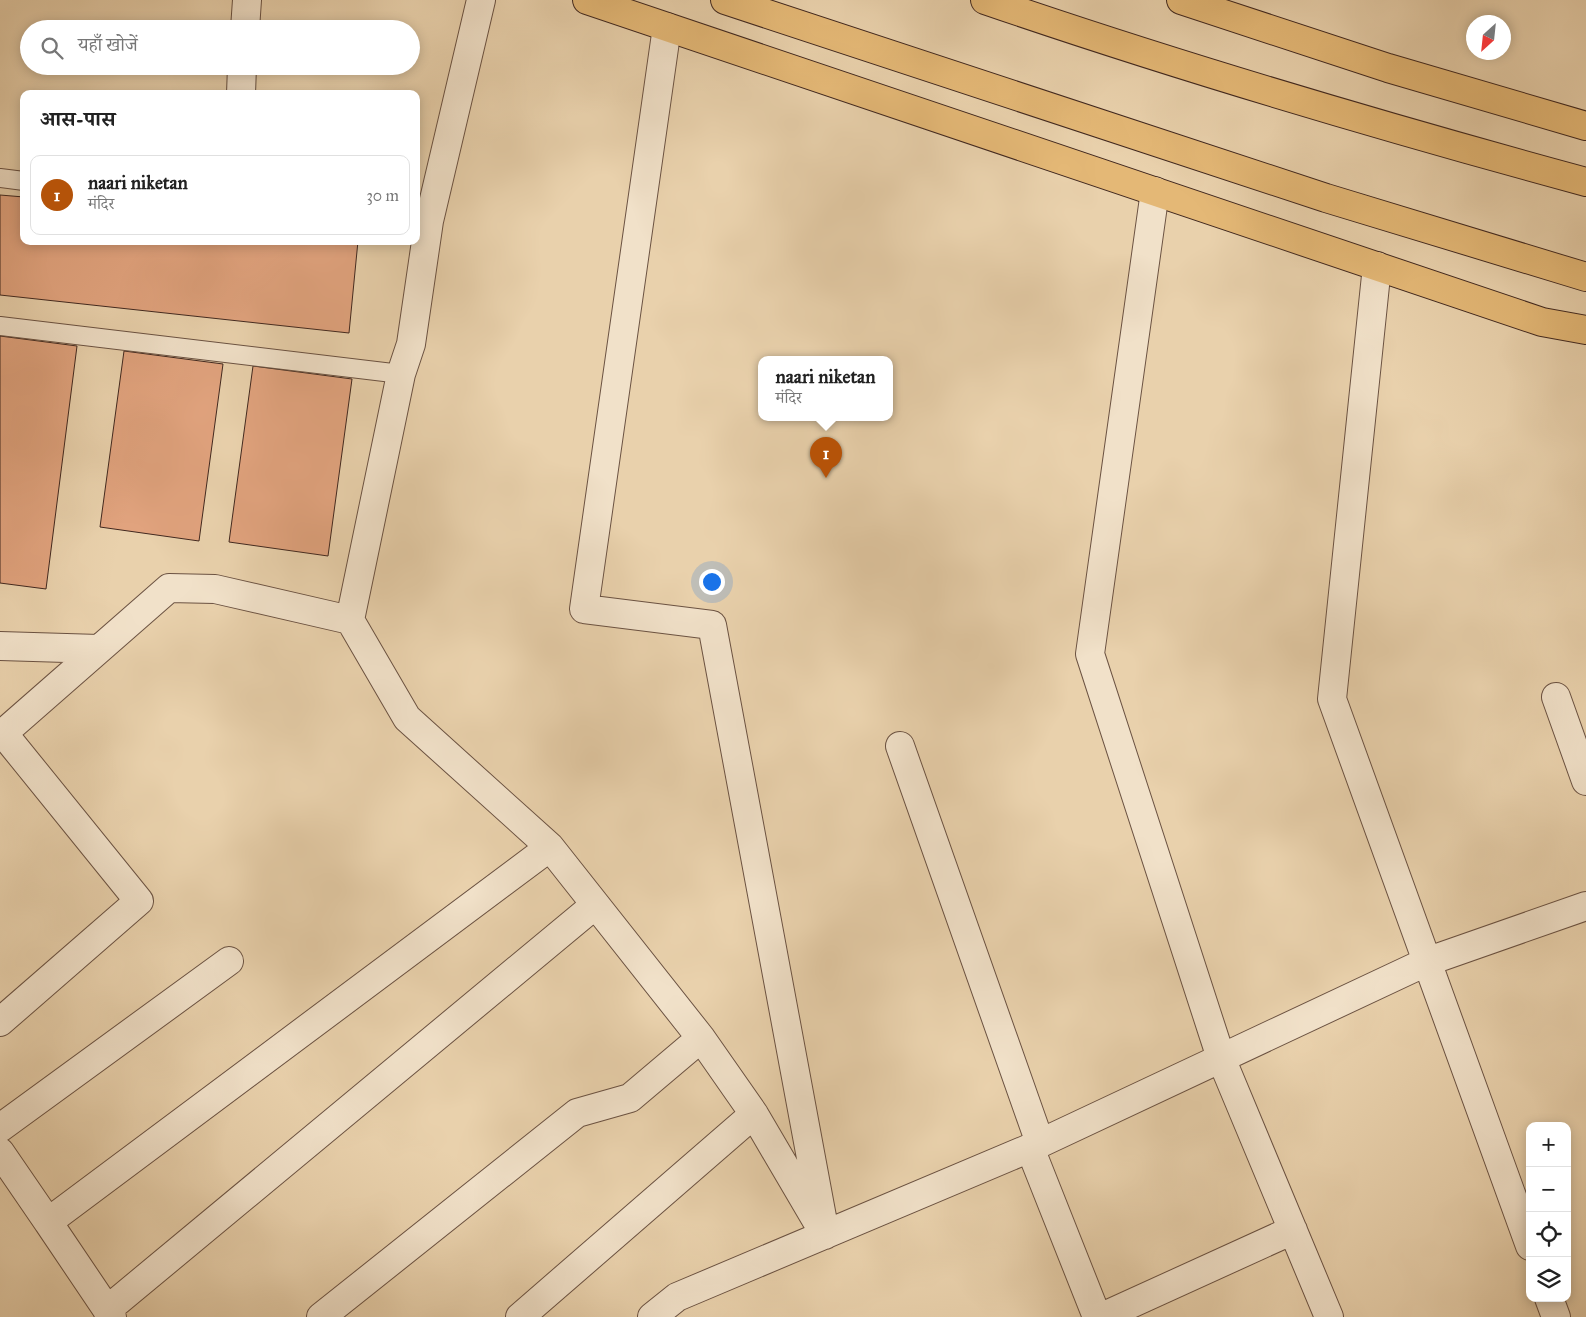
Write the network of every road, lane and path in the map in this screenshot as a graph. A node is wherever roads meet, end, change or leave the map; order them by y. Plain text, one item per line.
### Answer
1 (247, 0) edge
2 (481, 0) edge
3 (587, 0) edge
4 (725, 0) edge
5 (985, 0) edge
6 (1181, 0) edge
7 (246, 20) edge
8 (666, 27) junction
9 (241, 75) edge
10 (240, 90) edge
11 (1586, 126) edge
12 (0, 178) edge
13 (20, 180) edge
14 (1586, 182) edge
15 (1155, 191) junction
16 (423, 220) edge
17 (1377, 266) junction
18 (1586, 277) edge
19 (0, 326) edge
20 (1586, 330) edge
21 (401, 374) junction
22 (350, 620) junction
23 (0, 646) edge
24 (100, 649) junction
25 (1556, 697) dead end
26 (2, 734) edge
27 (900, 746) dead end
28 (1586, 781) edge
29 (550, 847) junction
30 (595, 905) junction
31 (1586, 906) edge
32 (229, 961) dead end
33 (1426, 962) junction
34 (0, 1022) edge
35 (701, 1038) junction
36 (1222, 1058) junction
37 (754, 1114) junction
38 (0, 1128) edge
39 (1035, 1145) junction
40 (0, 1152) edge
41 (48, 1222) junction
42 (1293, 1230) junction
43 (825, 1235) junction
44 (1526, 1235) edge
45 (1550, 1302) edge
46 (110, 1314) edge
47 (321, 1317) edge
48 (520, 1317) edge
49 (652, 1317) edge
50 (1097, 1317) edge
51 (1102, 1317) edge
52 (1329, 1317) edge
53 (1556, 1317) edge

1 - 7 street
2 - 16 street
3 - 8 main road
4 - 18 main road
5 - 14 main road
6 - 11 main road
8 - 15 main road
8 - 43 street
9 - 10 street
12 - 13 lane
15 - 17 main road
15 - 36 street
16 - 21 street
17 - 20 main road
17 - 33 street
19 - 21 lane
21 - 22 street
22 - 24 street
22 - 29 street
23 - 24 street
24 - 26 street
25 - 28 street
26 - 34 street
27 - 39 street
29 - 30 street
29 - 41 street
30 - 35 street
30 - 46 street
31 - 33 street
32 - 38 street
33 - 36 street
33 - 44 street
35 - 37 street
35 - 47 street
36 - 39 street
36 - 42 street
37 - 43 street
37 - 48 street
39 - 43 street
39 - 50 street
40 - 41 street
41 - 46 street
42 - 51 street
42 - 52 street
43 - 49 street
45 - 53 street

